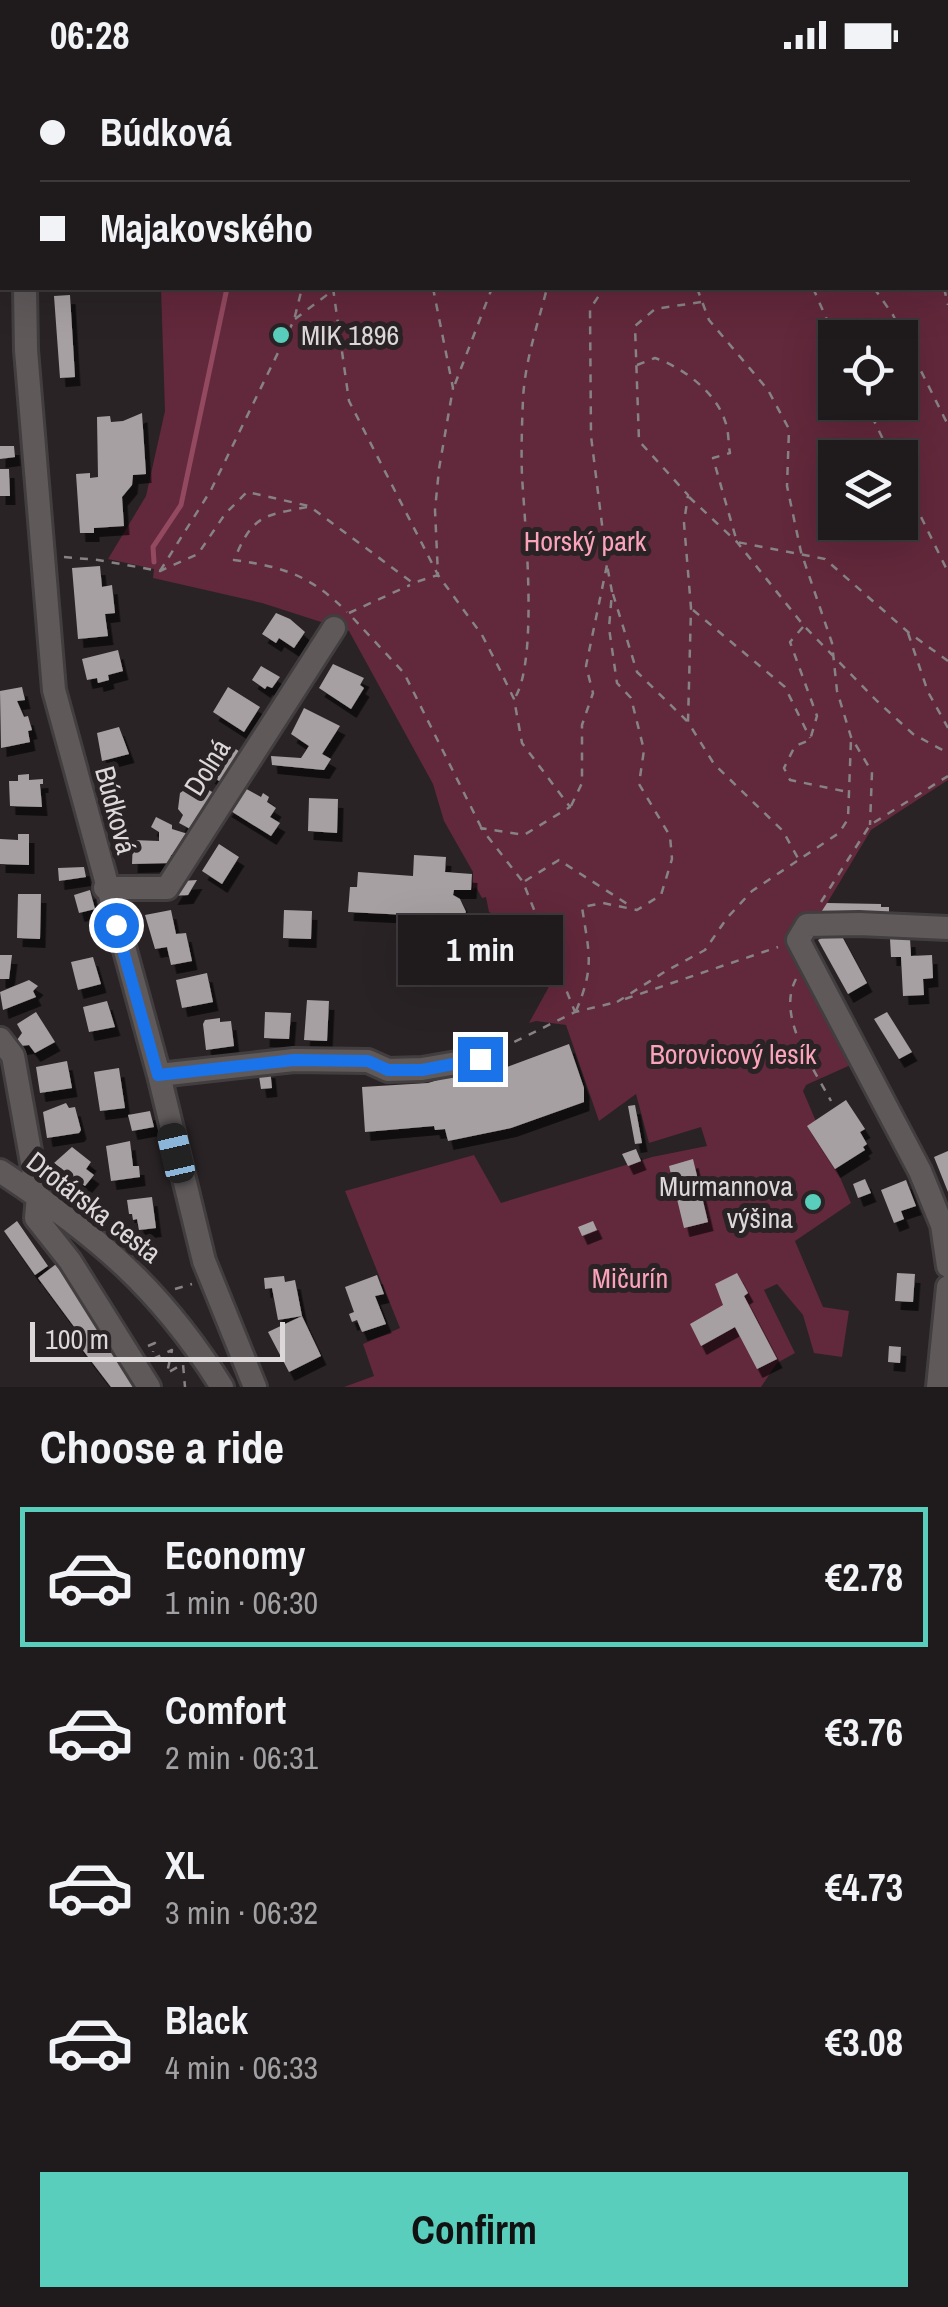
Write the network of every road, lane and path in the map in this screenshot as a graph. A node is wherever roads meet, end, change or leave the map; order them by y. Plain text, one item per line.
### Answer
1 (25, 290) edge
2 (302, 290) edge
3 (333, 290) edge
4 (334, 290) edge
5 (433, 290) edge
6 (491, 290) edge
7 (546, 290) edge
8 (603, 290) edge
9 (698, 290) edge
10 (813, 290) edge
11 (875, 290) edge
12 (701, 302) junction
13 (294, 320) junction
14 (827, 320) edge
15 (636, 366) junction
16 (453, 388) junction
17 (948, 425) edge
18 (688, 496) dead end
19 (309, 506) junction
20 (918, 511) edge
21 (737, 542) junction
22 (801, 552) junction
23 (62, 558) dead end
24 (607, 564) junction
25 (160, 571) junction
26 (948, 572) edge
27 (438, 574) junction
28 (412, 583) junction
29 (612, 592) junction
30 (690, 608) junction
31 (341, 621) junction
32 (804, 626) junction
33 (908, 632) junction
34 (834, 658) junction
35 (948, 662) edge
36 (514, 698) junction
37 (688, 722) junction
38 (948, 728) edge
39 (851, 737) junction
40 (810, 740) junction
41 (948, 753) edge
42 (948, 776) edge
43 (849, 792) junction
44 (570, 807) junction
45 (870, 825) junction
46 (482, 828) junction
47 (799, 860) junction
48 (524, 882) junction
49 (105, 888) junction
50 (636, 910) junction
51 (948, 928) edge
52 (802, 932) junction
53 (813, 969) junction
54 (618, 1002) junction
55 (575, 1012) junction
56 (0, 1039) edge
57 (480, 1059) joint
58 (158, 1075) junction
59 (831, 1101) dead end
60 (0, 1171) edge
61 (38, 1196) junction
62 (948, 1266) edge
63 (198, 1282) dead end
64 (948, 1287) edge
65 (165, 1292) dead end
66 (128, 1354) junction
67 (150, 1387) edge
68 (185, 1387) edge
69 (222, 1387) edge
70 (255, 1387) edge
71 (938, 1387) edge

1 - 49 street, Búdková
2 - 13 path
3 - 13 path
4 - 27 path
5 - 16 path
6 - 16 path
7 - 36 path
8 - 24 path
9 - 12 path
10 - 14 path
11 - 17 path
12 - 15 path
12 - 22 path
13 - 25 path
15 - 21 path
15 - 30 path
16 - 27 path
18 - 21 path
19 - 25 path
19 - 28 path
19 - 31 path
20 - 26 path
21 - 22 path
21 - 32 path
22 - 33 path
22 - 34 path
23 - 25 path
24 - 29 path
24 - 44 path
27 - 28 path
27 - 36 path
28 - 31 path
29 - 37 path
29 - 50 path
30 - 37 path
30 - 40 path
31 - 46 path
31 - 49 street, Dolná
32 - 34 path
32 - 40 path
33 - 35 path
33 - 38 path
34 - 39 path
34 - 41 path
36 - 44 path
37 - 47 path
39 - 43 path
39 - 45 path
40 - 43 path
42 - 45 path
43 - 47 path
44 - 46 path
45 - 52 path
46 - 48 path
47 - 54 path
48 - 50 path
48 - 55 path
49 - 58 street, Búdková
50 - 55 path
51 - 52 street
52 - 53 street
52 - 54 path
53 - 59 path
53 - 62 street
54 - 55 path
55 - 57 path
56 - 61 street
57 - 58 street
58 - 70 street, Búdková
60 - 61 street, Drotárska cesta
61 - 66 street
61 - 69 street, Drotárska cesta
63 - 65 path
64 - 71 street
66 - 67 street
66 - 68 path

